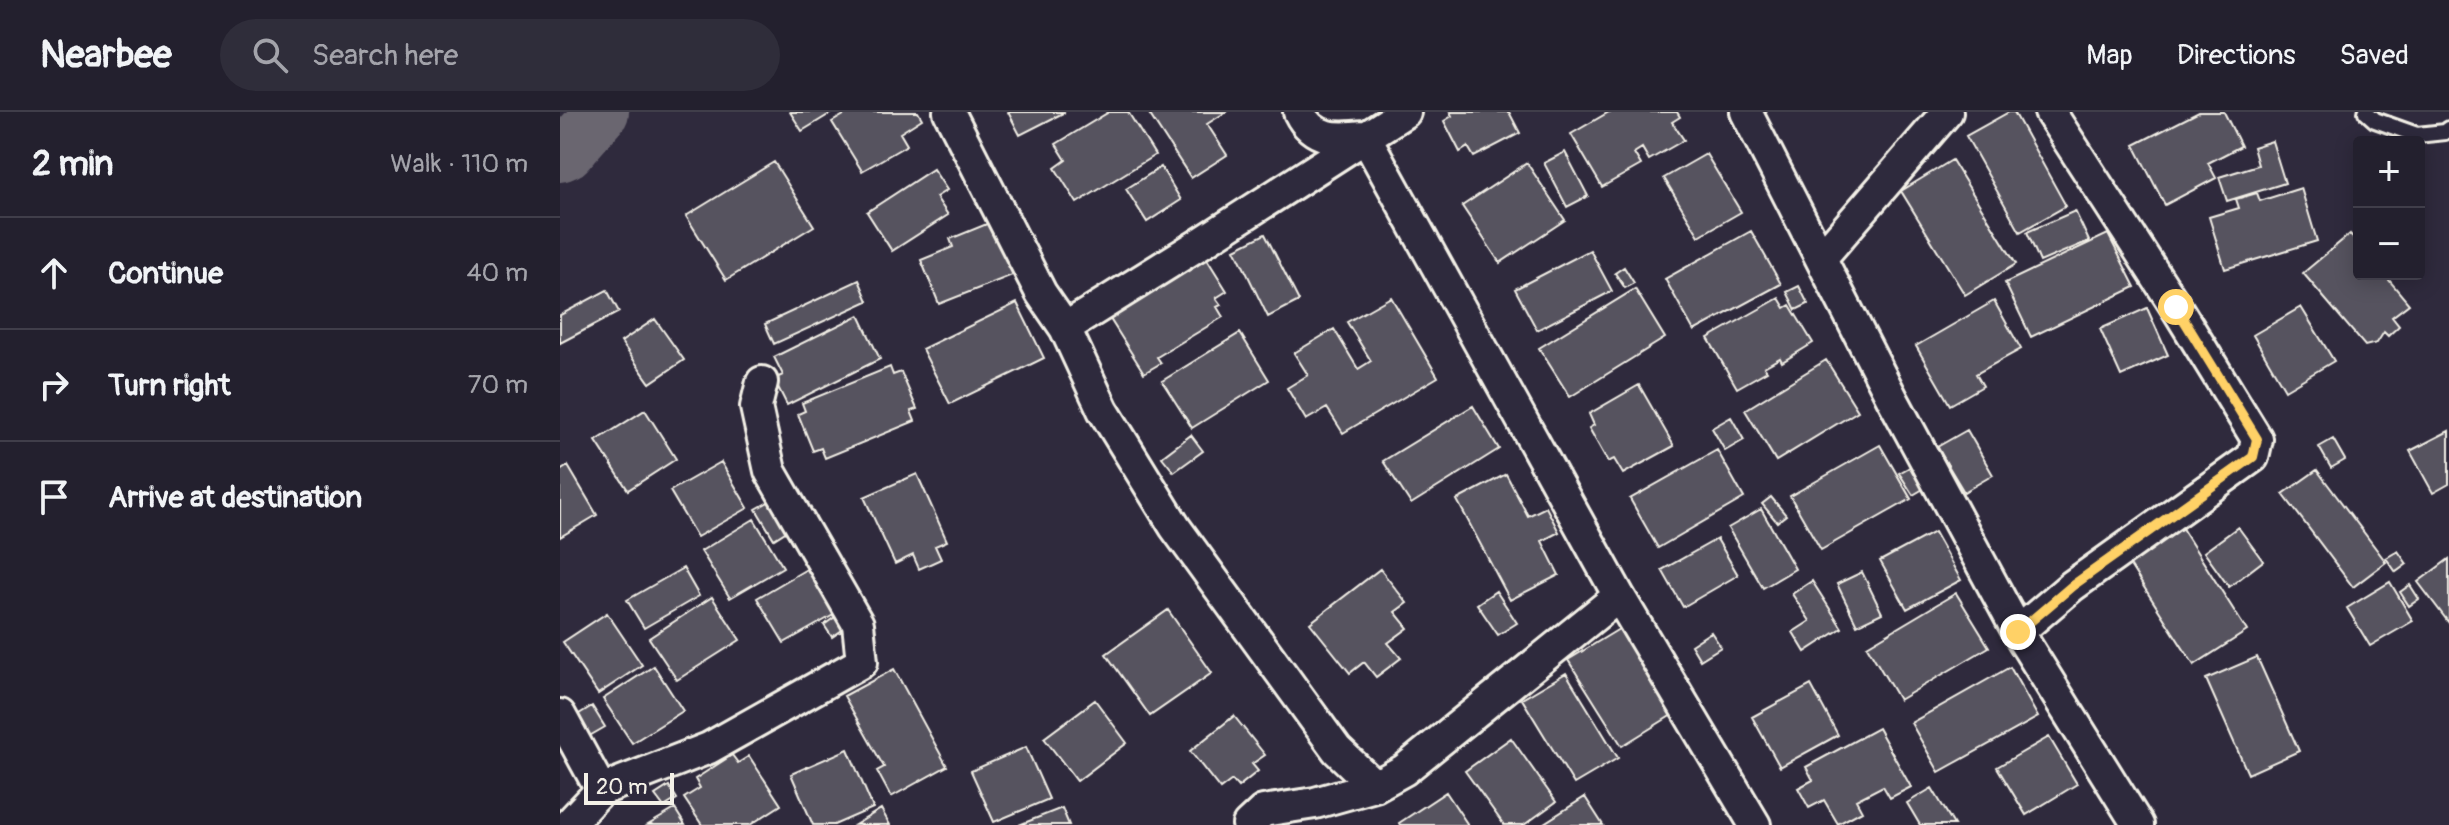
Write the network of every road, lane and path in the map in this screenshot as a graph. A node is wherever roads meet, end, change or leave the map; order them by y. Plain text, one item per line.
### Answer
1 (949, 112) edge
2 (1299, 112) edge
3 (1405, 112) edge
4 (1746, 112) edge
5 (1947, 112) edge
6 (2050, 112) edge
7 (2366, 112) edge
8 (2449, 129) edge
9 (1365, 136) junction
10 (1821, 258) junction
11 (1065, 328) junction
12 (762, 382) dead end
13 (1619, 596) junction
14 (2018, 632) junction
15 (560, 715) edge
16 (1375, 786) junction
17 (601, 790) junction
18 (1315, 814) edge
19 (568, 825) edge
20 (1248, 825) edge
21 (1755, 825) edge
22 (2138, 825) edge

1 - 11 street
2 - 9 street
3 - 9 street
4 - 10 street
5 - 10 street
6 - 14 street
7 - 8 lane
9 - 11 street
9 - 13 street
10 - 14 street
11 - 16 street
12 - 17 street
13 - 16 street
13 - 21 street
14 - 22 street
15 - 17 street
16 - 18 street
17 - 19 street
18 - 20 street

